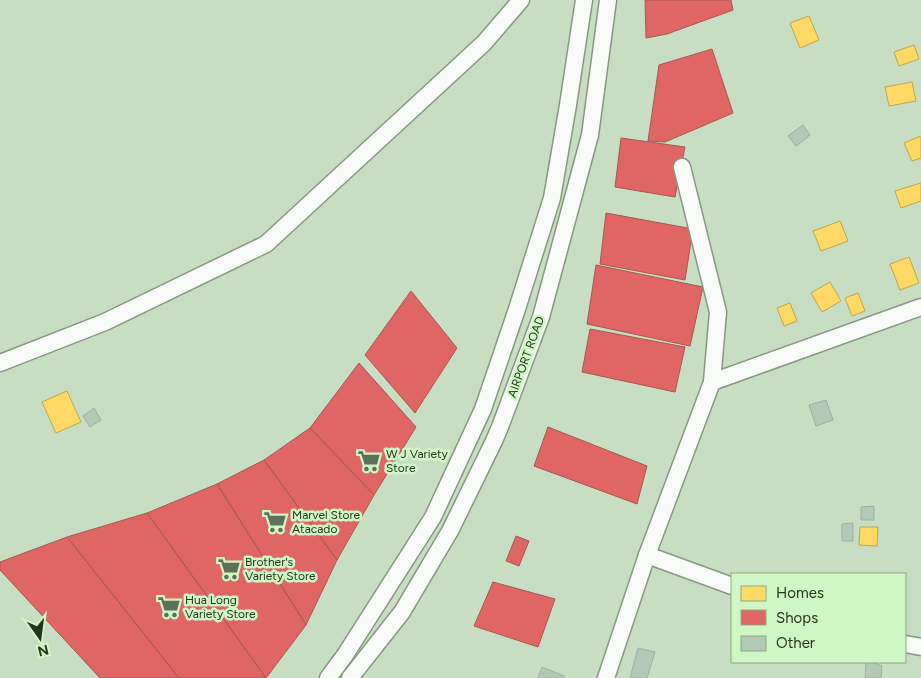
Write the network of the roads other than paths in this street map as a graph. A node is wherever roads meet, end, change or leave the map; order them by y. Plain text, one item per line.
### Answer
1 (521, 0) edge
2 (584, 0) edge
3 (608, 0) edge
4 (682, 166) dead end
5 (921, 307) edge
6 (0, 363) edge
7 (712, 382) junction
8 (478, 419) junction
9 (500, 426) junction
10 (647, 555) junction
11 (731, 586) edge
12 (906, 644) edge
13 (921, 647) edge
14 (328, 678) edge
15 (350, 678) edge
16 (606, 678) edge

1 - 6 street
2 - 8 street, AIRPORT ROAD
3 - 9 street, AIRPORT ROAD
4 - 7 street
5 - 7 street
7 - 10 street
8 - 9 street
8 - 14 street, AIRPORT ROAD
9 - 15 street, AIRPORT ROAD
10 - 11 street
10 - 16 street
12 - 13 street

